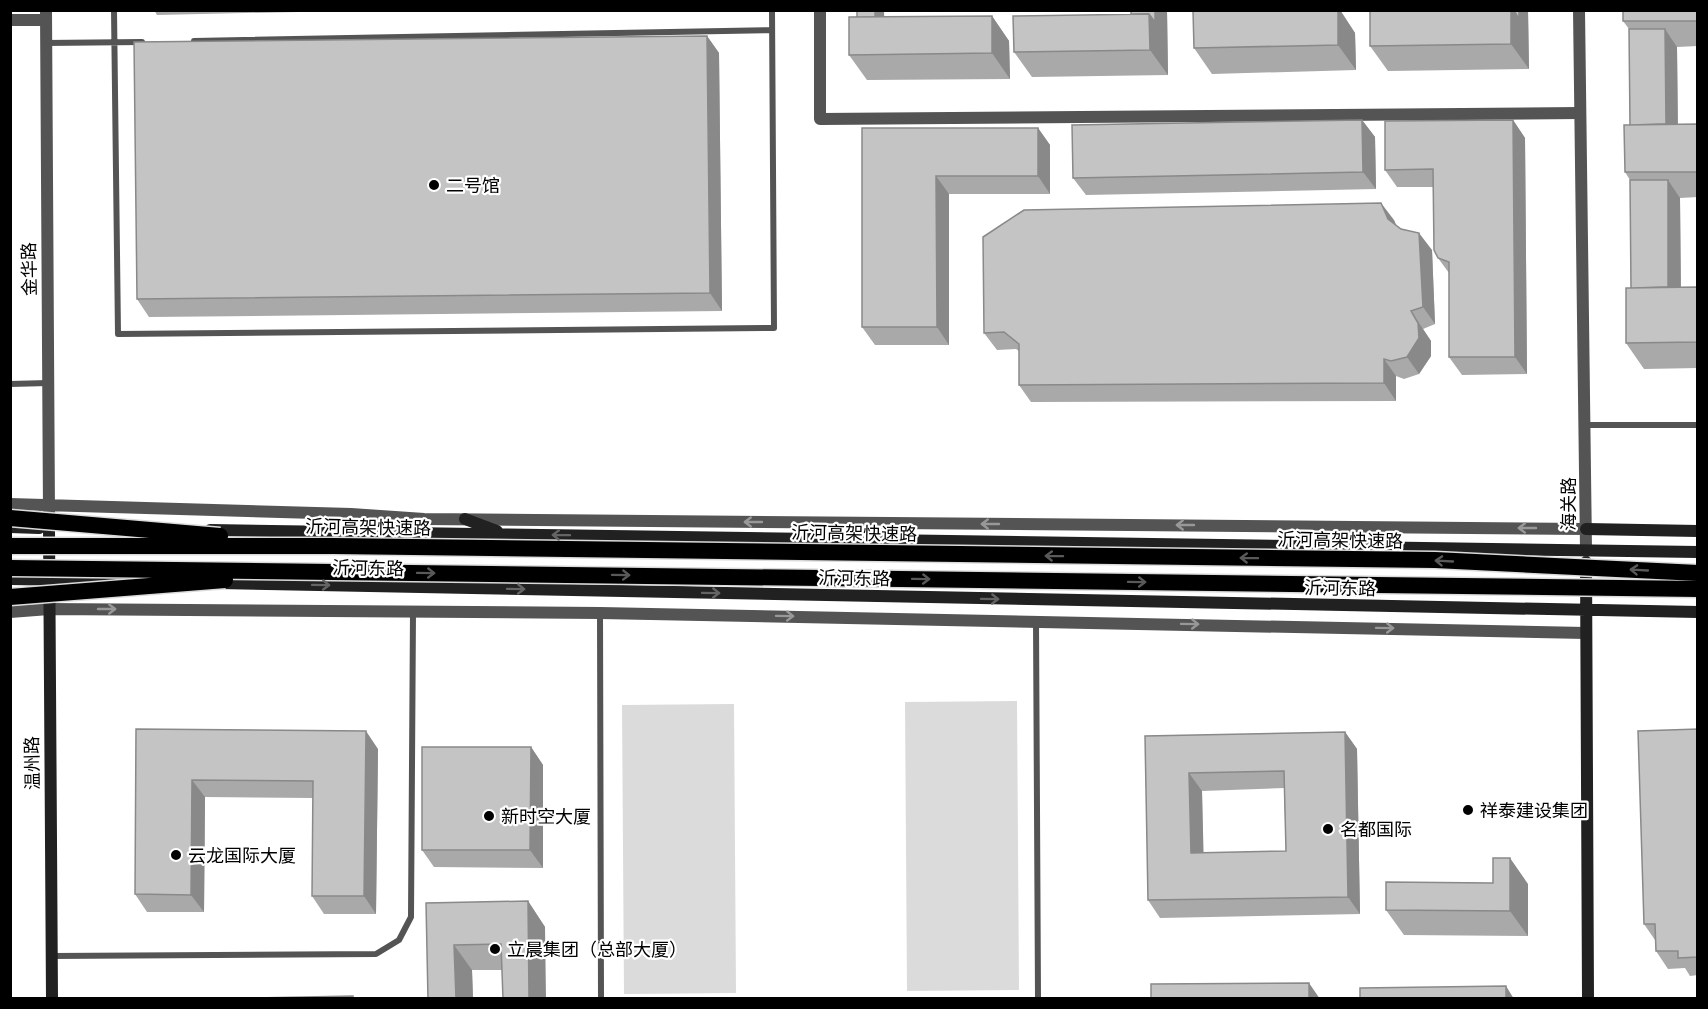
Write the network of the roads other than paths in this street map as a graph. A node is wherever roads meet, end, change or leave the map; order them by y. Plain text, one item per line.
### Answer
1 (114, 10) edge
2 (772, 10) edge
3 (820, 10) edge
4 (1580, 10) edge
5 (46, 15) edge
6 (10, 20) edge
7 (772, 30) junction
8 (186, 41) edge
9 (150, 42) edge
10 (45, 43) junction
11 (114, 43) junction
12 (1580, 113) junction
13 (48, 383) junction
14 (10, 384) edge
15 (1698, 424) edge
16 (1586, 425) junction
17 (10, 504) edge
18 (49, 506) junction
19 (10, 518) edge
20 (465, 519) junction
21 (10, 527) edge
22 (49, 528) junction
23 (1586, 529) junction
24 (1698, 531) edge
25 (507, 534) junction
26 (10, 546) edge
27 (334, 546) junction
28 (1586, 549) junction
29 (1698, 552) edge
30 (10, 568) edge
31 (331, 572) junction
32 (1698, 573) edge
33 (10, 579) edge
34 (49, 579) junction
35 (1698, 589) edge
36 (10, 597) edge
37 (49, 609) junction
38 (1586, 611) junction
39 (10, 612) edge
40 (413, 612) junction
41 (1698, 612) edge
42 (600, 613) junction
43 (1035, 620) junction
44 (1586, 633) junction
45 (52, 956) junction
46 (52, 999) edge
47 (601, 999) edge
48 (1038, 999) edge
49 (1588, 999) edge

1 - 11 lane
2 - 7 lane
3 - 12 street
4 - 12 street, 海关路
5 - 6 street
5 - 10 street, 金华路
7 - 8 lane
7 - 11 lane
9 - 11 lane
10 - 11 lane
10 - 13 street, 金华路
12 - 16 street, 海关路
13 - 14 lane
13 - 18 street, 金华路
15 - 16 lane
16 - 23 street, 海关路
17 - 18 street
18 - 20 street
18 - 22 street, 金华路
19 - 27 highway, bridge
23 -> 20 street
20 - 25 main road
21 - 22 main road, 沂河东路
22 - 25 main road, 沂河东路
22 - 34 main road, 温州路
23 - 24 main road
23 - 28 street, 海关路
28 -> 25 main road, 沂河东路
26 - 27 highway, 沂河高架快速路, bridge
32 -> 27 highway, 沂河高架快速路, bridge
28 - 29 main road, 沂河东路
28 - 38 main road, 海关路
30 - 31 highway, bridge
31 -> 35 highway, bridge
31 - 36 highway, bridge
33 - 34 main road, 沂河东路
34 - 37 main road, 温州路
34 -> 38 main road, 沂河东路
37 - 39 street
37 -> 40 street
37 - 45 main road, 温州路
38 - 41 main road, 沂河东路
38 - 44 main road, 海关路
40 - 42 street
40 - 45 lane
42 -> 43 street
42 - 47 lane
43 -> 44 street
43 - 48 lane
44 - 49 main road, 海关路
45 - 46 main road, 温州路

